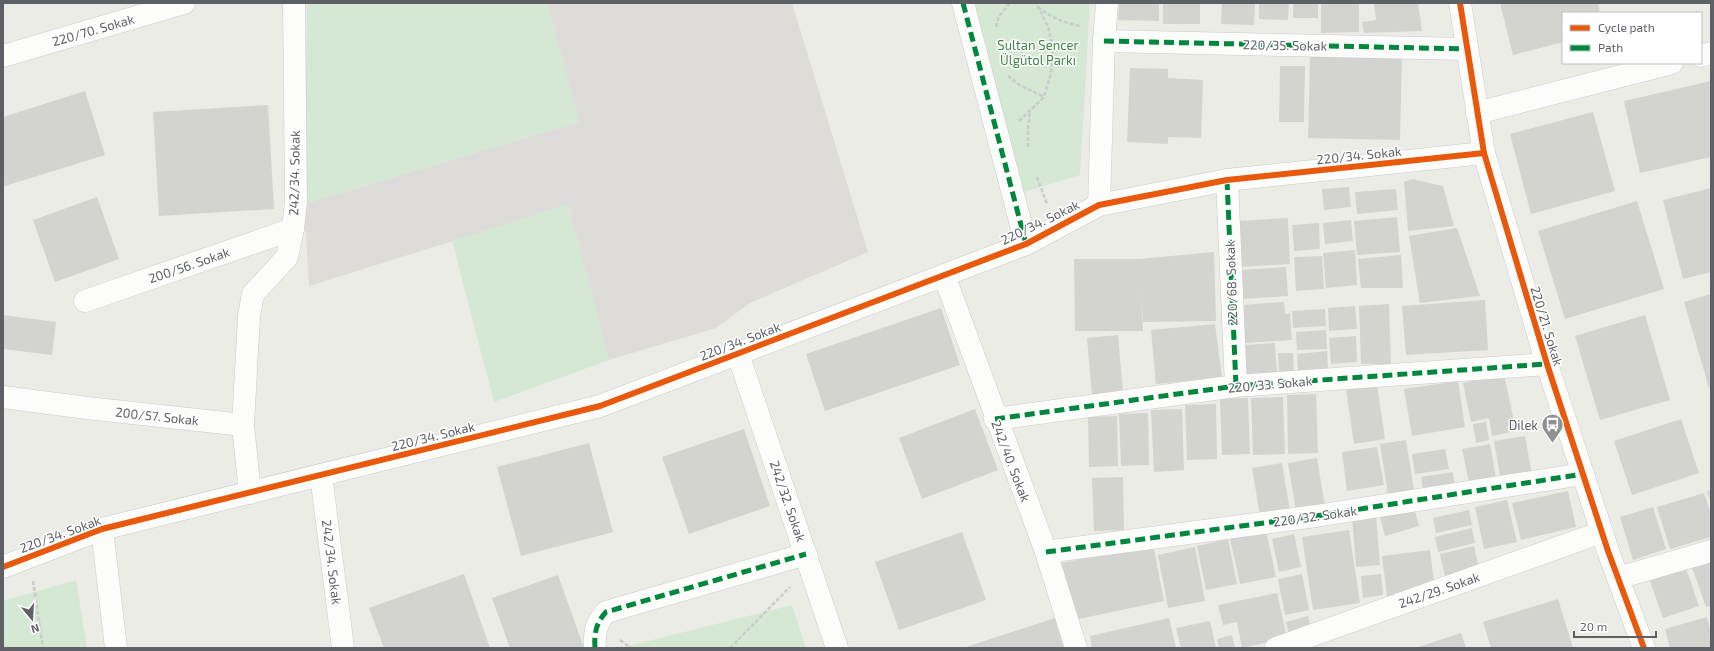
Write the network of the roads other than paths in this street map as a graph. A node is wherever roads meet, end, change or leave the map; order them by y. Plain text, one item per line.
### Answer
1 (184, 3) edge
2 (294, 3) edge
3 (963, 3) edge
4 (1107, 3) edge
5 (1460, 3) edge
6 (1104, 34) junction
7 (1467, 49) junction
8 (3, 56) edge
9 (1668, 64) edge
10 (1476, 113) junction
11 (1484, 153) junction
12 (1227, 180) junction
13 (1099, 205) junction
14 (293, 229) junction
15 (1026, 244) junction
16 (944, 275) junction
17 (85, 301) dead end
18 (738, 354) junction
19 (1547, 364) junction
20 (1236, 386) junction
21 (3, 396) edge
22 (995, 419) junction
23 (243, 425) junction
24 (1583, 474) junction
25 (321, 475) junction
26 (250, 493) junction
27 (102, 529) junction
28 (1602, 532) junction
29 (1711, 551) edge
30 (1046, 552) junction
31 (806, 554) junction
32 (3, 567) edge
33 (1618, 578) junction
34 (116, 648) edge
35 (343, 648) edge
36 (595, 648) edge
37 (837, 648) edge
38 (1076, 648) edge
39 (1276, 648) edge
40 (1644, 648) edge

1 - 8 street, 220/70. Sokak
2 - 14 street, 242/34. Sokak
3 - 15 street
4 - 6 street
5 - 7 street, 220/21. Sokak
6 - 7 street, 220/35. Sokak
6 - 13 street
7 - 10 street, 220/21. Sokak
9 - 10 street
10 - 11 street, 220/21. Sokak
11 - 12 street, 220/34. Sokak
11 - 19 street, 220/21. Sokak
12 - 13 street, 220/34. Sokak
12 - 20 street, 220/68. Sokak
13 - 15 street, 220/34. Sokak
14 - 17 street, 200/56. Sokak
14 - 23 street, 242/34. Sokak
15 - 16 street, 220/34. Sokak
16 - 18 street, 220/34. Sokak
16 - 22 street, 242/40. Sokak
18 - 25 street, 220/34. Sokak
18 - 31 street, 242/32. Sokak
19 - 20 street, 220/33. Sokak
19 - 24 street, 220/21. Sokak
20 - 22 street, 220/33. Sokak
21 - 23 street, 200/57. Sokak
22 - 30 street, 242/40. Sokak
23 - 26 street
24 - 28 street, 220/21. Sokak
24 - 30 street, 220/32. Sokak
25 - 26 street, 220/34. Sokak
25 - 35 street, 242/34. Sokak
26 - 27 street, 220/34. Sokak
27 - 32 street, 220/34. Sokak
27 - 34 street
28 - 33 street, 220/21. Sokak
28 - 39 street, 242/29. Sokak
29 - 33 street
30 - 38 street, 242/40. Sokak
31 - 36 street
31 - 37 street, 242/32. Sokak
33 - 40 street, 220/21. Sokak

